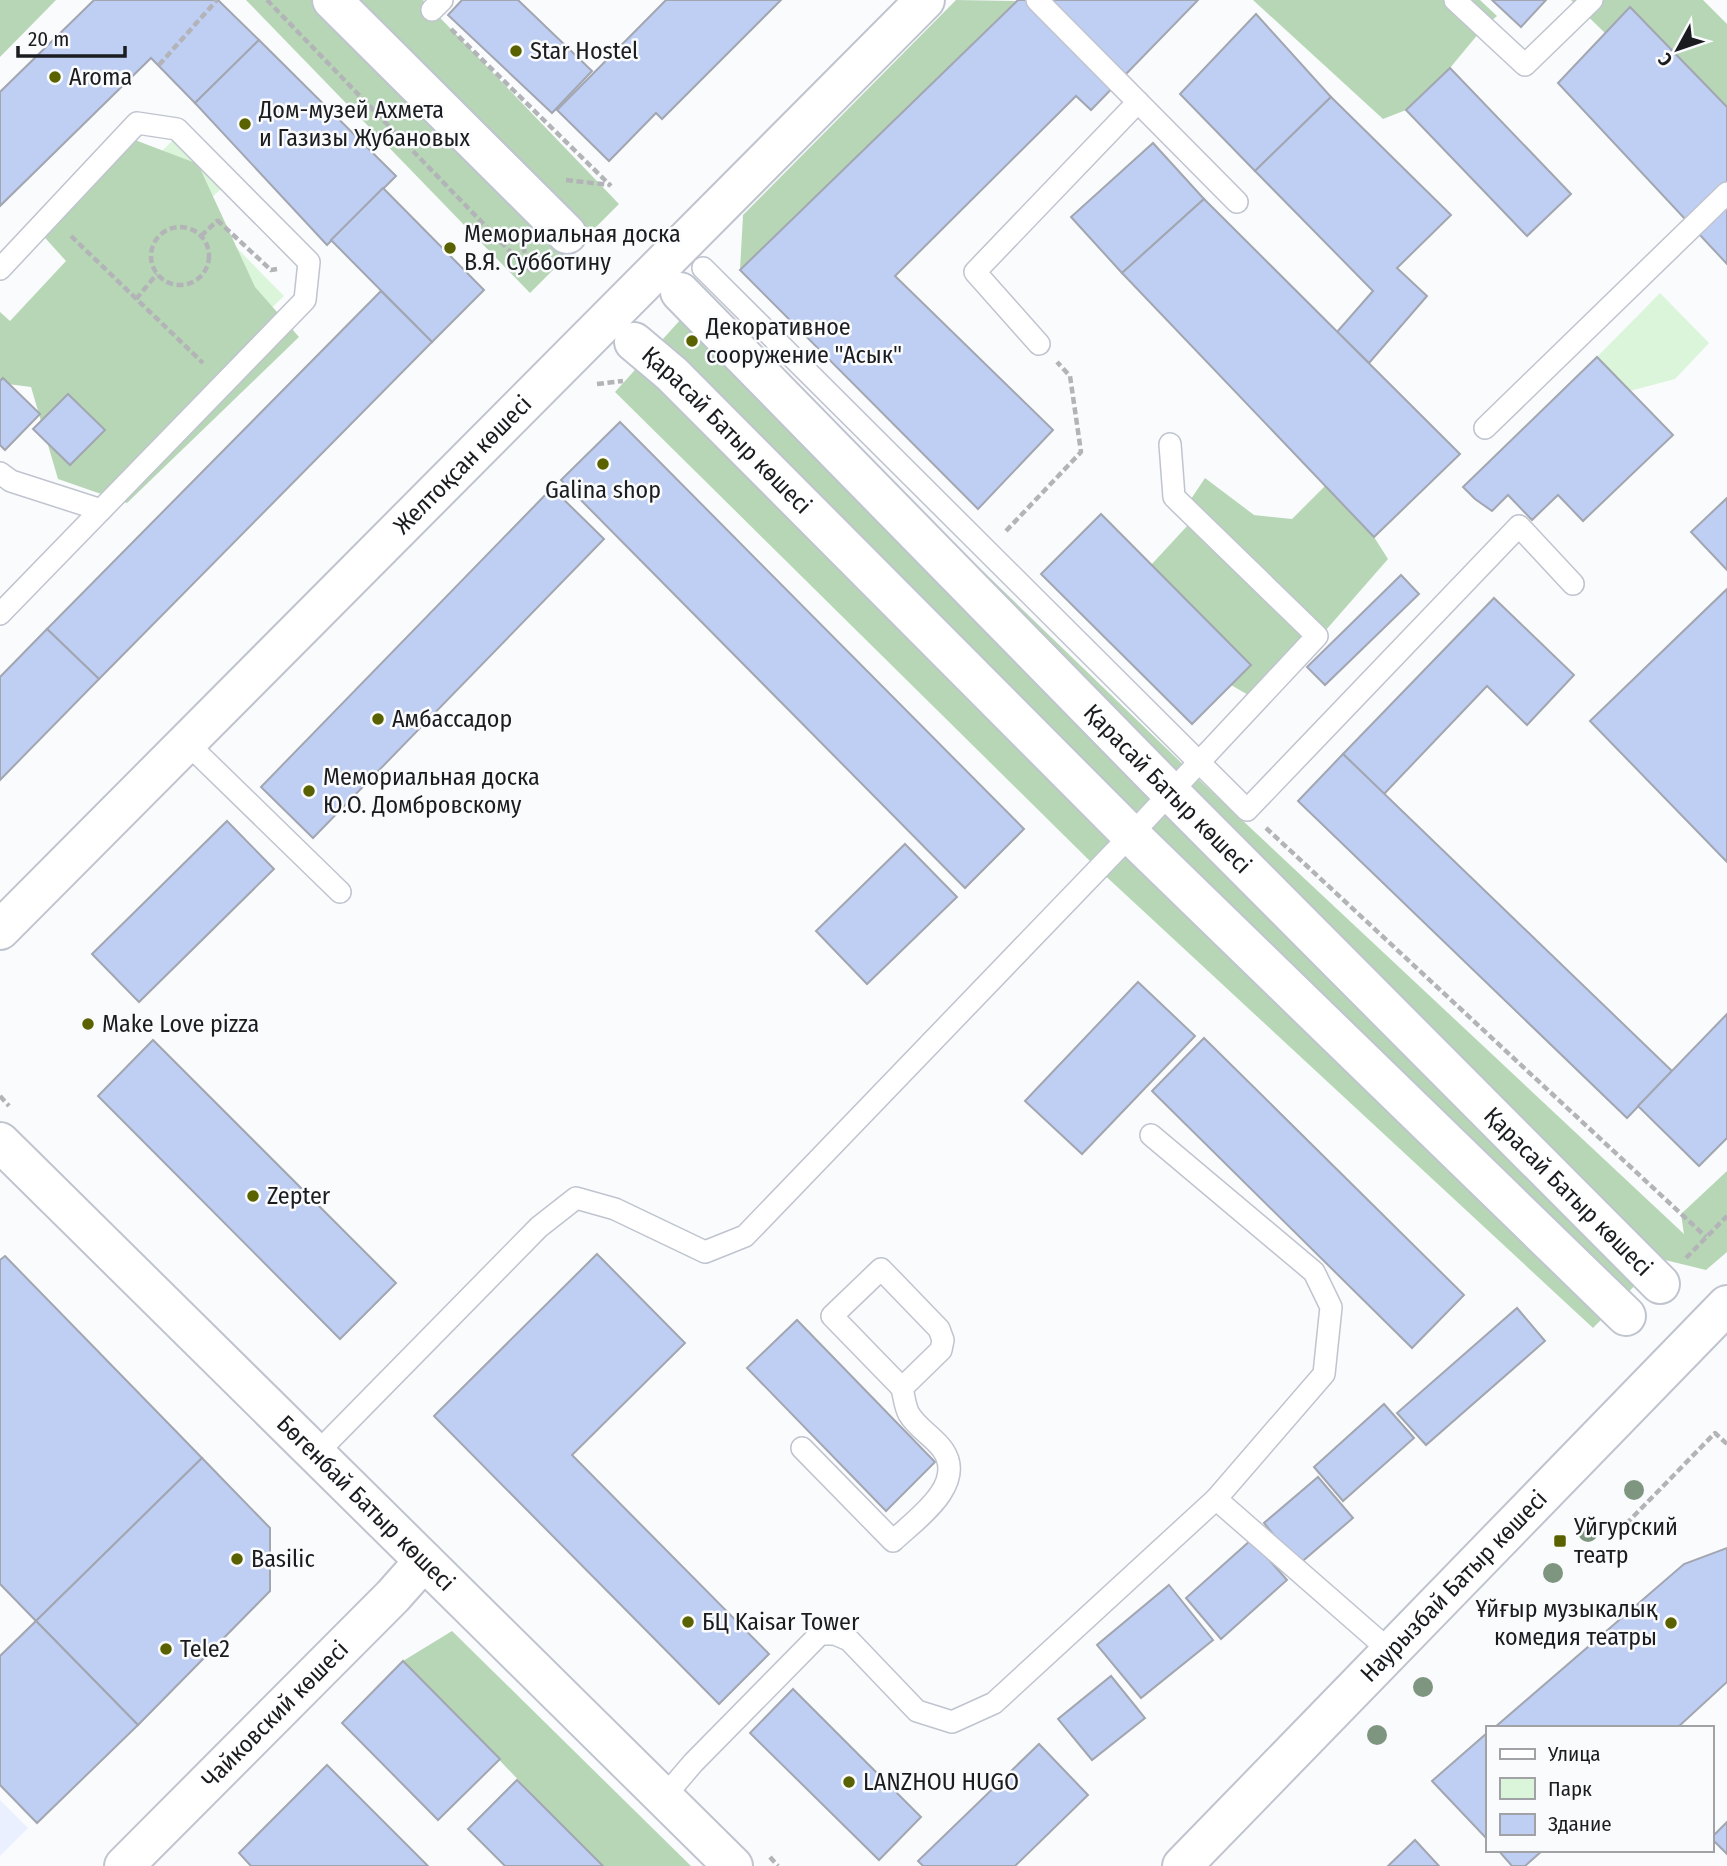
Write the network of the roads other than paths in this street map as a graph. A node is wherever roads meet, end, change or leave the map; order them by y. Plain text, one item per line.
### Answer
1 (332, 0) edge
2 (925, 0) edge
3 (1038, 0) edge
4 (1455, 0) edge
5 (1592, 0) edge
6 (1138, 102) junction
7 (1727, 193) edge
8 (1237, 202) dead end
9 (567, 234) dead end
10 (0, 268) edge
11 (692, 280) joint
12 (634, 342) dead end
13 (1039, 344) road end
14 (1485, 428) dead end
15 (1170, 444) dead end
16 (0, 473) edge
17 (101, 510) junction
18 (1573, 584) dead end
19 (0, 614) edge
20 (187, 743) junction
21 (1200, 763) junction
22 (1171, 793) junction
23 (1131, 835) junction
24 (340, 892) dead end
25 (0, 930) edge
26 (1151, 1135) dead end
27 (0, 1142) edge
28 (1660, 1284) road end
29 (1727, 1306) edge
30 (1626, 1317) dead end
31 (902, 1388) junction
32 (802, 1448) dead end
33 (316, 1454) junction
34 (1216, 1499) junction
35 (424, 1561) junction
36 (1390, 1651) junction
37 (664, 1797) junction
38 (124, 1866) edge
39 (733, 1866) edge
40 (1182, 1866) edge

1 - 9 street
2 - 20 street, Желтоқсан көшесі
3 - 6 lane
4 - 5 lane
6 - 8 lane
6 - 13 lane
7 - 14 lane
10 - 17 lane
11 - 21 lane
11 - 22 street, Қарасай Батыр көшесі
12 - 23 street, Қарасай Батыр көшесі
15 - 21 lane
16 - 17 lane
17 - 19 lane
18 - 21 lane
20 - 24 lane
20 - 25 street, Желтоқсан көшесі
21 - 22 lane
22 - 23 lane
22 - 28 street, Қарасай Батыр көшесі
23 - 30 street, Қарасай Батыр көшесі
23 - 33 lane
26 - 34 lane
27 - 33 street, Бөгенбай Батыр көшесі
29 - 36 street, Наурызбай Батыр көшесі
31 - 31 lane
31 - 32 lane
33 - 35 street, Бөгенбай Батыр көшесі
34 - 36 lane
34 - 37 lane
35 - 37 street, Бөгенбай Батыр көшесі
35 - 38 street, Чайковский көшесі
36 - 40 street, Наурызбай Батыр көшесі
37 - 39 street, Бөгенбай Батыр көшесі

